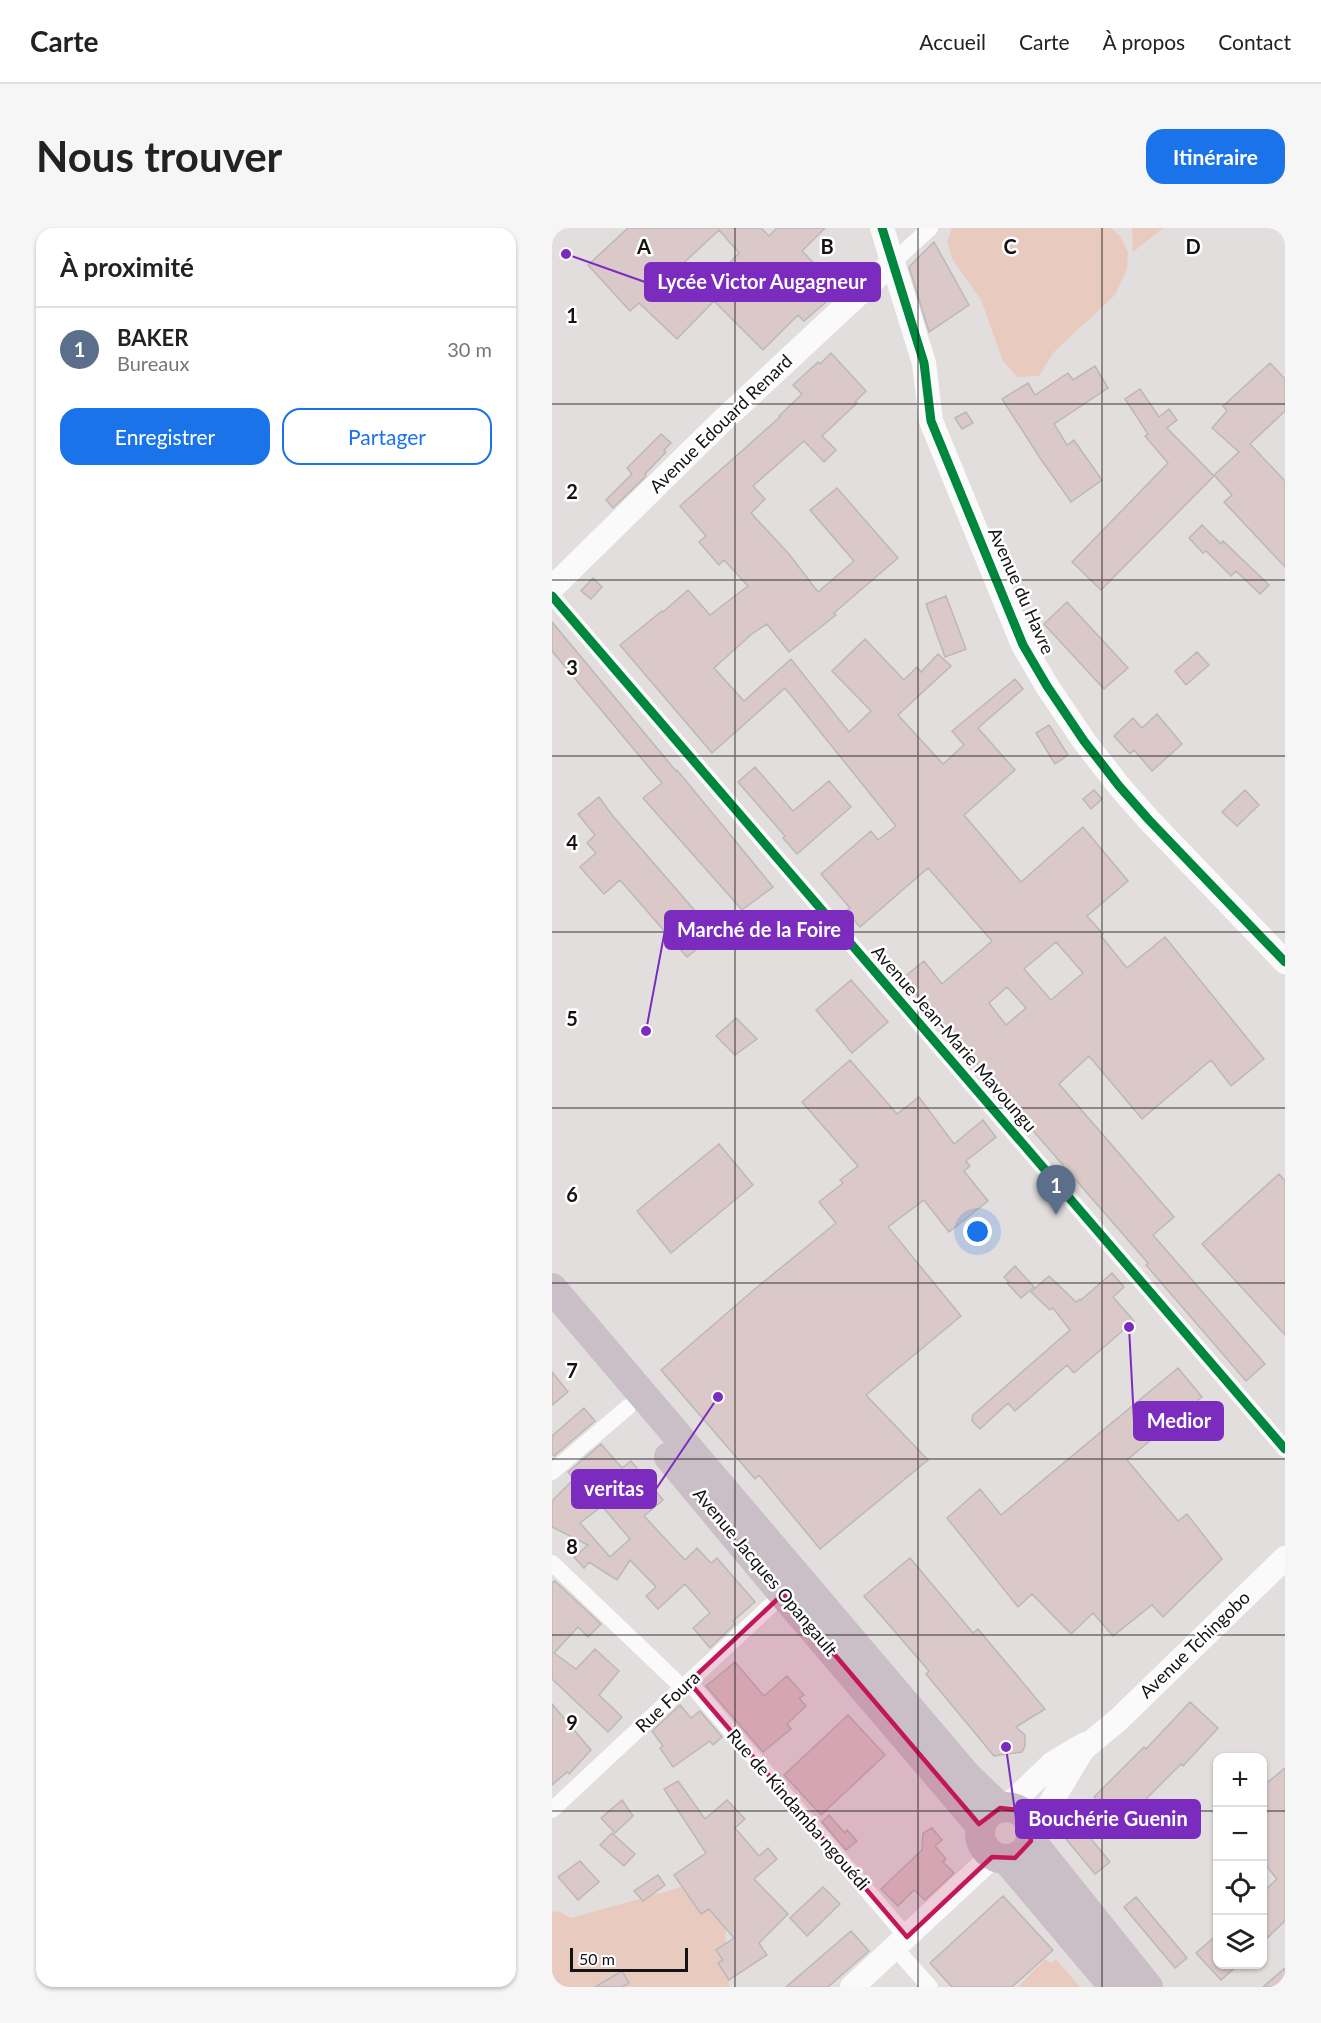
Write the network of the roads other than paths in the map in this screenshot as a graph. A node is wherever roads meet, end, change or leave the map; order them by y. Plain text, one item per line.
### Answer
1 (882, 228) edge
2 (930, 228) edge
3 (893, 262) junction
4 (552, 588) edge
5 (552, 596) edge
6 (1285, 962) edge
7 (552, 1288) edge
8 (552, 1316) edge
9 (628, 1407) junction
10 (1285, 1449) edge
11 (552, 1472) edge
12 (1285, 1558) edge
13 (552, 1563) edge
14 (783, 1594) junction
15 (686, 1685) junction
16 (1105, 1732) junction
17 (552, 1810) edge
18 (996, 1814) junction
19 (1032, 1837) junction
20 (1000, 1858) junction
21 (901, 1943) junction
22 (852, 1987) edge
23 (930, 1987) edge
24 (1114, 1987) edge
25 (1148, 1987) edge

1 - 3 street, Avenue du Havre
2 - 3 street
3 - 4 street, Avenue Edouard Renard
3 - 6 street, Avenue du Havre
5 - 10 street, Avenue Jean-Marie Mavoungu
7 - 18 highway
8 - 9 highway, Avenue Jacques Opangault
9 - 11 street
9 - 14 highway, Avenue Jacques Opangault
12 - 16 street, Avenue Tchingobo
13 - 15 street, Rue de Kindamba ngouédi
14 - 15 street, Rue Foura
14 - 18 highway, Avenue Jacques Opangault
15 - 17 street, Rue Foura
15 - 21 street, Rue de Kindamba ngouédi
16 - 18 street, Avenue Tchingobo
16 - 19 street, Avenue Tchingobo
18 - 19 highway
18 - 20 highway
19 - 20 highway
19 - 25 highway
20 - 21 street
20 - 24 highway
21 - 22 street
21 - 23 street, Rue de Kindamba ngouédi

